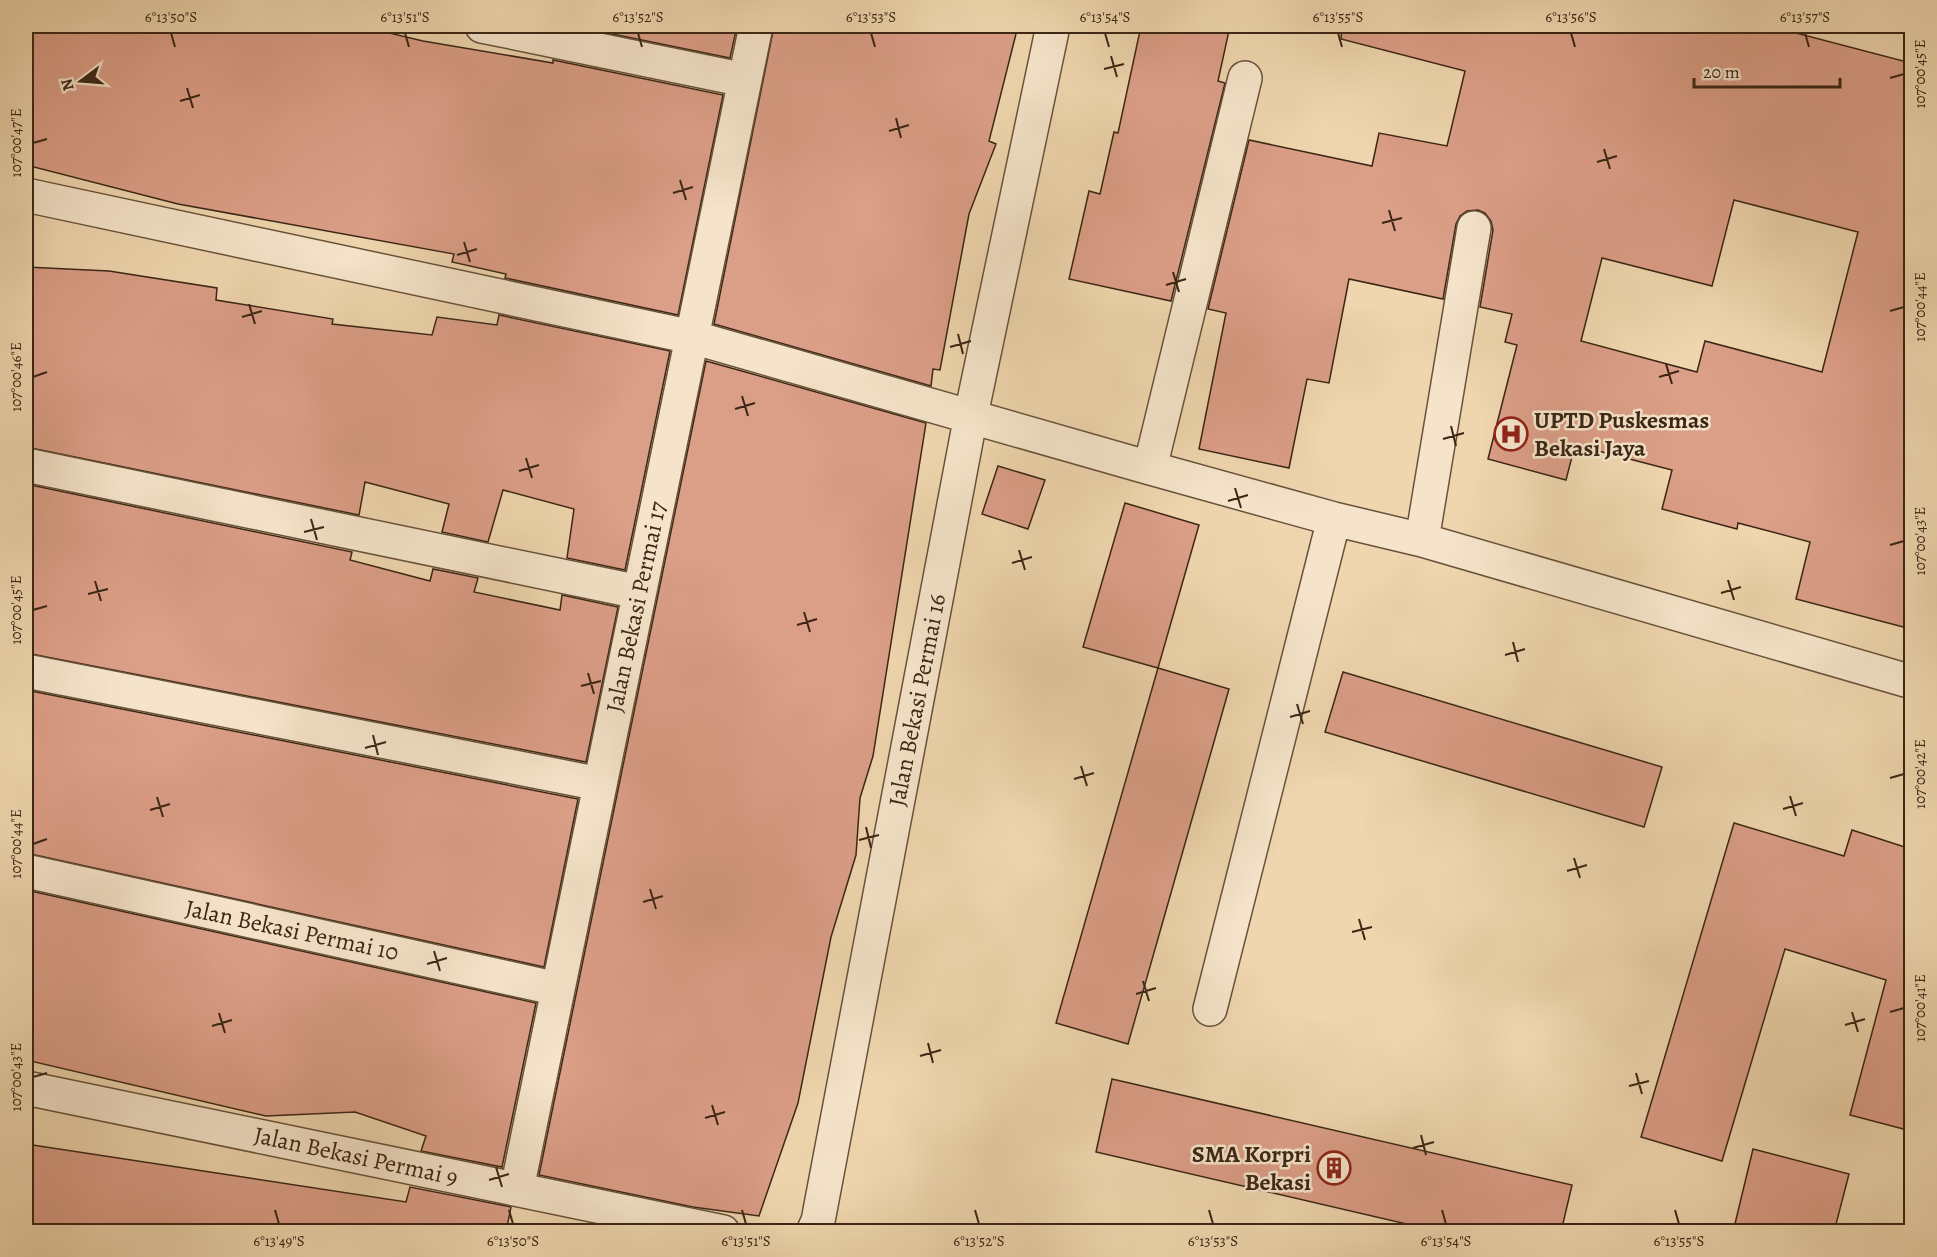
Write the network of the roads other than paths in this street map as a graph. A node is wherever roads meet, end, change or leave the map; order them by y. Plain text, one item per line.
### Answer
1 (482, 26) edge
2 (756, 26) edge
3 (1053, 26) edge
4 (1245, 78) dead end
5 (744, 80) junction
6 (26, 195) edge
7 (1474, 228) dead end
8 (692, 337) junction
9 (971, 415) junction
10 (26, 465) edge
11 (1150, 468) junction
12 (1334, 519) junction
13 (1422, 540) junction
14 (639, 592) junction
15 (26, 671) edge
16 (1911, 682) edge
17 (600, 784) junction
18 (26, 871) edge
19 (558, 989) junction
20 (1210, 1009) dead end
21 (26, 1088) edge
22 (517, 1189) junction
23 (723, 1232) edge
24 (813, 1232) edge

1 - 5 street
2 - 5 street, Jalan Bekasi Permai 17
3 - 9 street, Jalan Bekasi Permai 16
4 - 11 street
5 - 8 street, Jalan Bekasi Permai 17
6 - 8 street
7 - 13 street
8 - 9 street
8 - 14 street, Jalan Bekasi Permai 17
9 - 11 street
9 - 24 street, Jalan Bekasi Permai 16
10 - 14 street
11 - 12 street
12 - 13 street
12 - 20 street
13 - 16 street
14 - 17 street, Jalan Bekasi Permai 17
15 - 17 street
17 - 19 street, Jalan Bekasi Permai 17
18 - 19 street, Jalan Bekasi Permai 10
19 - 22 street, Jalan Bekasi Permai 17
21 - 22 street, Jalan Bekasi Permai 9
22 - 23 street, Jalan Bekasi Permai 9

